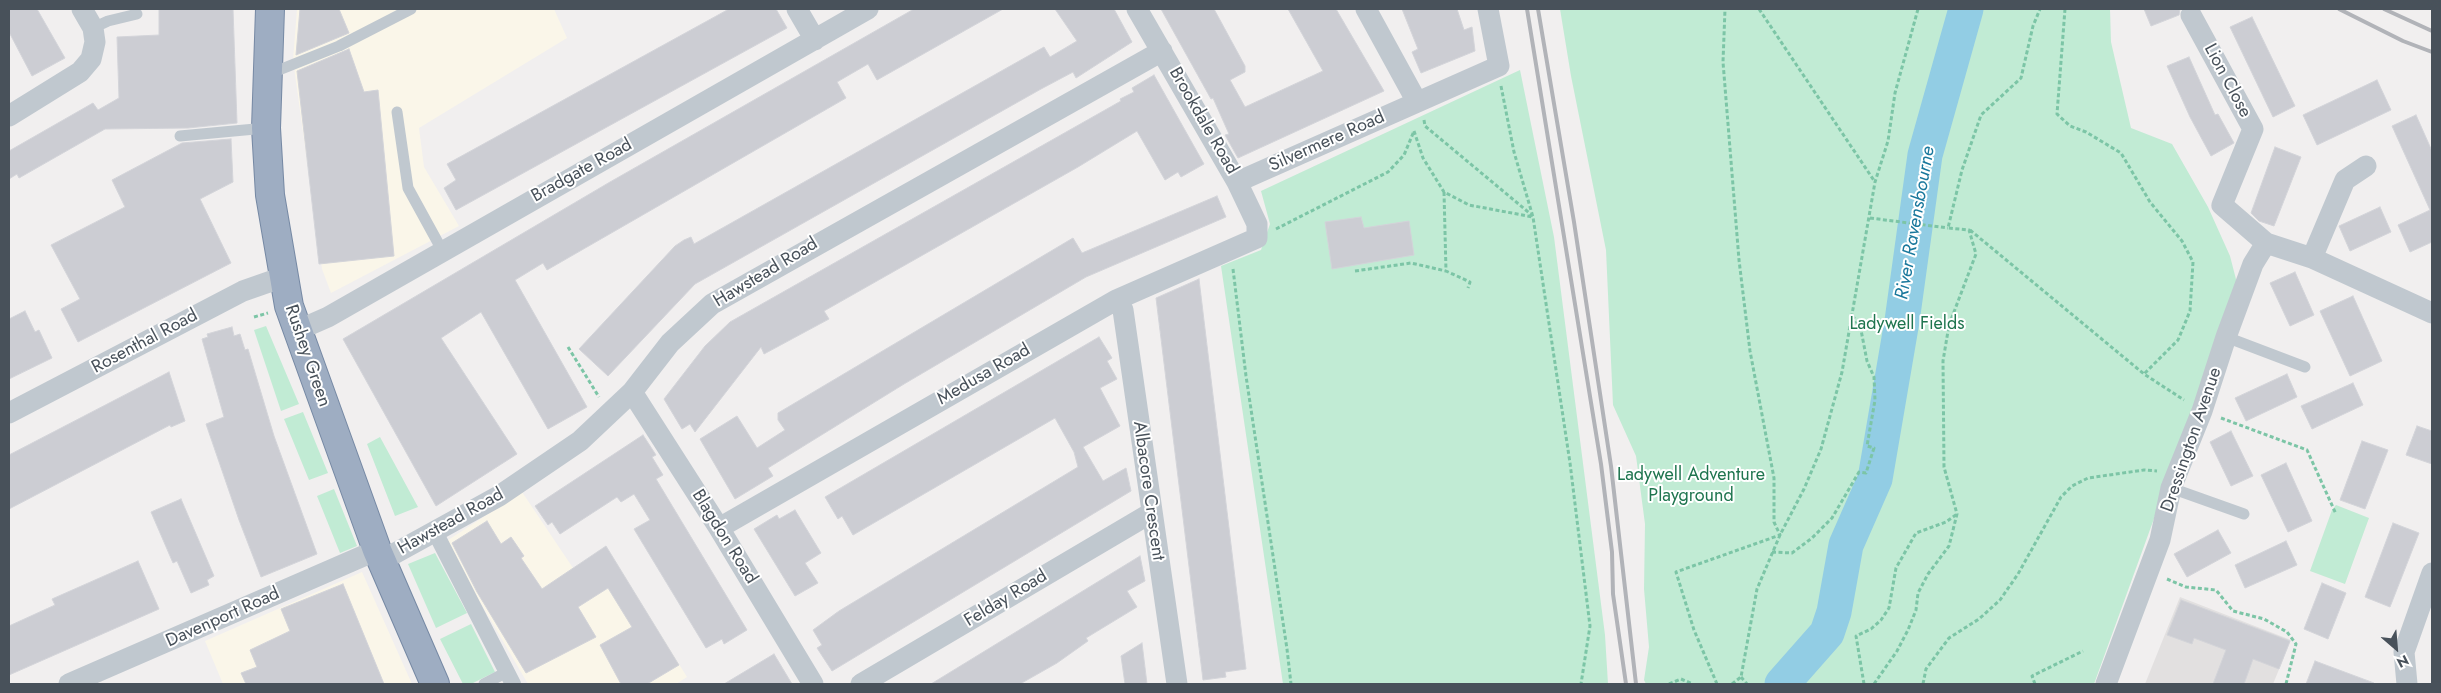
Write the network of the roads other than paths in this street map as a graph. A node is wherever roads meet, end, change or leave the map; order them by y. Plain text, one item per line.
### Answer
1 (82, 9) edge
2 (270, 9) edge
3 (410, 9) edge
4 (797, 9) edge
5 (868, 9) edge
6 (1137, 9) edge
7 (1366, 9) edge
8 (1488, 9) edge
9 (137, 14) dead end
10 (2192, 15) dead end
11 (92, 28) junction
12 (815, 40) junction
13 (1162, 51) junction
14 (267, 75) junction
15 (1417, 102) junction
16 (397, 112) dead end
17 (9, 116) edge
18 (266, 128) junction
19 (180, 136) dead end
20 (2366, 166) dead end
21 (1237, 182) junction
22 (1258, 238) joint
23 (2266, 243) junction
24 (442, 250) junction
25 (2312, 258) junction
26 (283, 277) junction
27 (1116, 300) junction
28 (2432, 313) edge
29 (296, 331) junction
30 (2226, 337) junction
31 (2305, 367) dead end
32 (632, 392) junction
33 (9, 413) edge
34 (2174, 480) junction
35 (1151, 513) junction
36 (2244, 514) dead end
37 (719, 528) junction
38 (435, 532) junction
39 (379, 556) junction
40 (2432, 573) edge
41 (510, 678) edge
42 (69, 684) edge
43 (435, 684) edge
44 (484, 684) edge
45 (813, 684) edge
46 (861, 684) edge
47 (1177, 684) edge
48 (2106, 684) edge
49 (2407, 684) edge

1 - 11 street
2 - 14 highway, Rushey Green
3 - 14 lane
4 - 12 street
5 - 12 street, Bradgate Road
6 - 13 street, Brookdale Road
7 - 15 street
8 - 15 street, Silvermere Road
9 - 11 lane
10 - 23 street, Lion Close
11 - 17 street
12 - 24 street, Bradgate Road
13 - 21 street, Brookdale Road
13 - 32 street, Hawstead Road
14 - 18 highway, Rushey Green
15 - 21 street, Silvermere Road
16 - 24 lane
18 - 19 lane
18 - 26 highway, Rushey Green
20 - 25 street
21 - 22 street, Brookdale Road
22 - 27 street, Medusa Road
23 - 25 street
23 - 30 street, Dressington Avenue
24 - 29 street, Bradgate Road
25 - 28 street
26 - 29 highway, Rushey Green
26 - 33 street, Rosenthal Road
27 - 35 street, Albacore Crescent
27 - 37 street, Medusa Road
29 - 39 highway, Rushey Green
30 - 31 lane
30 - 34 street, Dressington Avenue
32 - 37 street, Blagdon Road
32 - 38 street, Hawstead Road
34 - 36 lane
34 - 48 street, Dressington Avenue
35 - 46 street, Felday Road
35 - 47 street, Albacore Crescent
37 - 45 street, Blagdon Road
38 - 39 street, Hawstead Road
38 - 41 street
39 - 42 street, Davenport Road
39 - 43 highway, Rushey Green
40 - 49 street
41 - 44 lane

